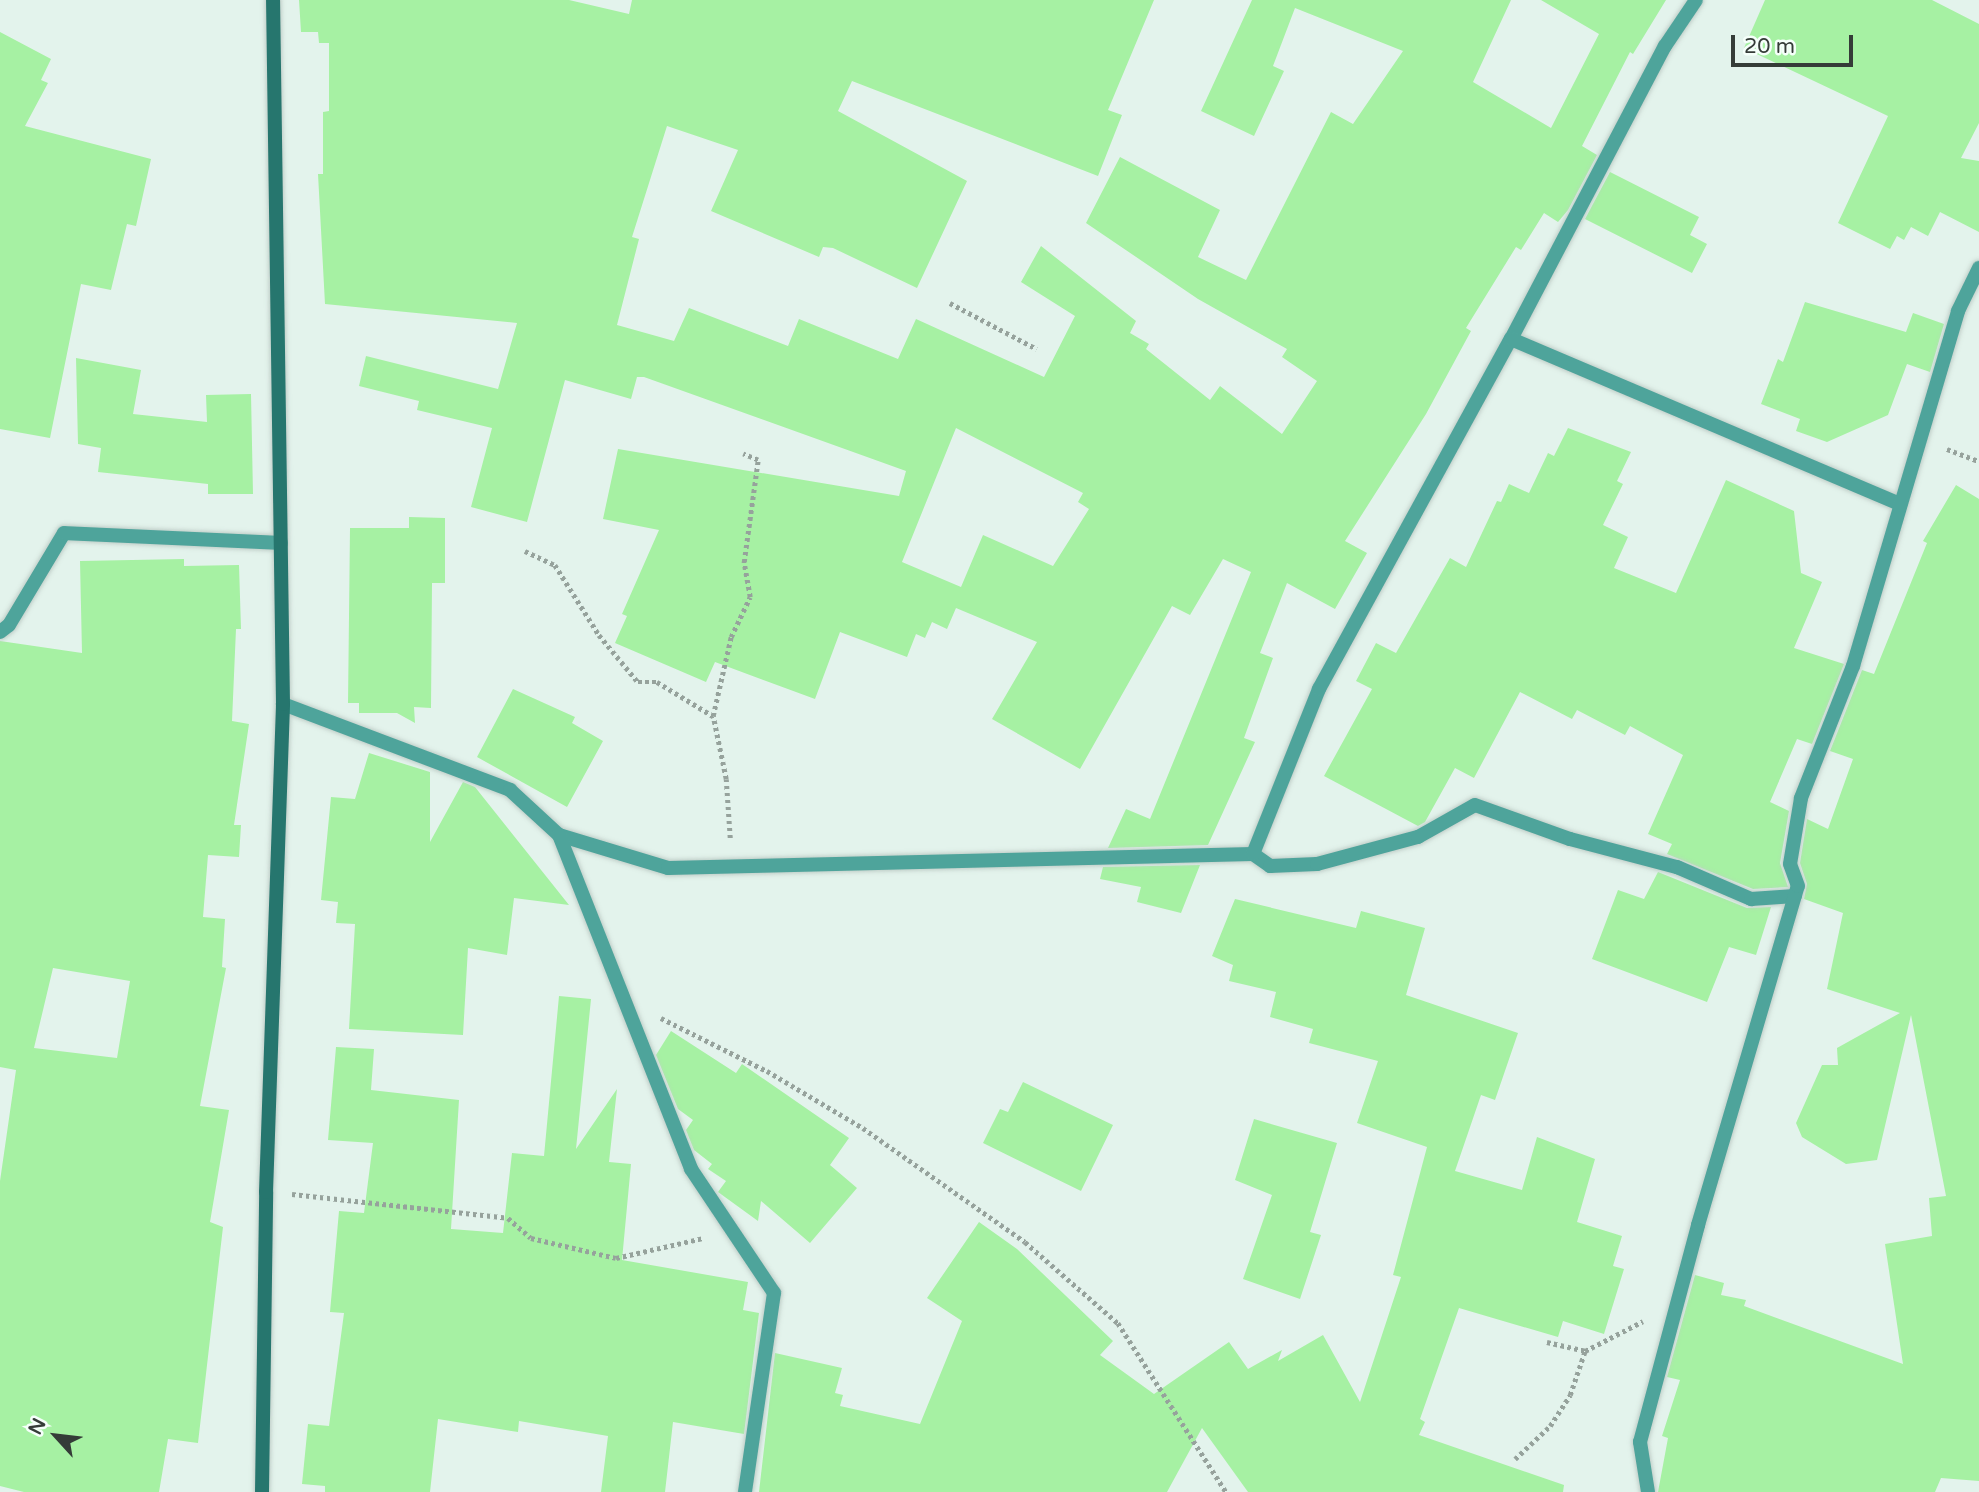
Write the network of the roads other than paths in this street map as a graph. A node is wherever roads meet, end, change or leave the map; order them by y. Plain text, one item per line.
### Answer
1 (273, 0) edge
2 (1696, 0) edge
3 (1979, 268) edge
4 (1511, 338) junction
5 (1900, 504) junction
6 (281, 543) junction
7 (0, 632) edge
8 (283, 704) junction
9 (559, 835) junction
10 (1253, 854) junction
11 (1795, 896) junction
12 (262, 1492) edge
13 (745, 1492) edge
14 (1648, 1492) edge

1 - 6 street
2 - 4 street
3 - 5 street
4 - 5 street
4 - 10 street
5 - 11 street
6 - 7 street
6 - 8 street
8 - 9 street
8 - 12 street
9 - 10 street
9 - 13 street
10 - 11 street
11 - 14 street

